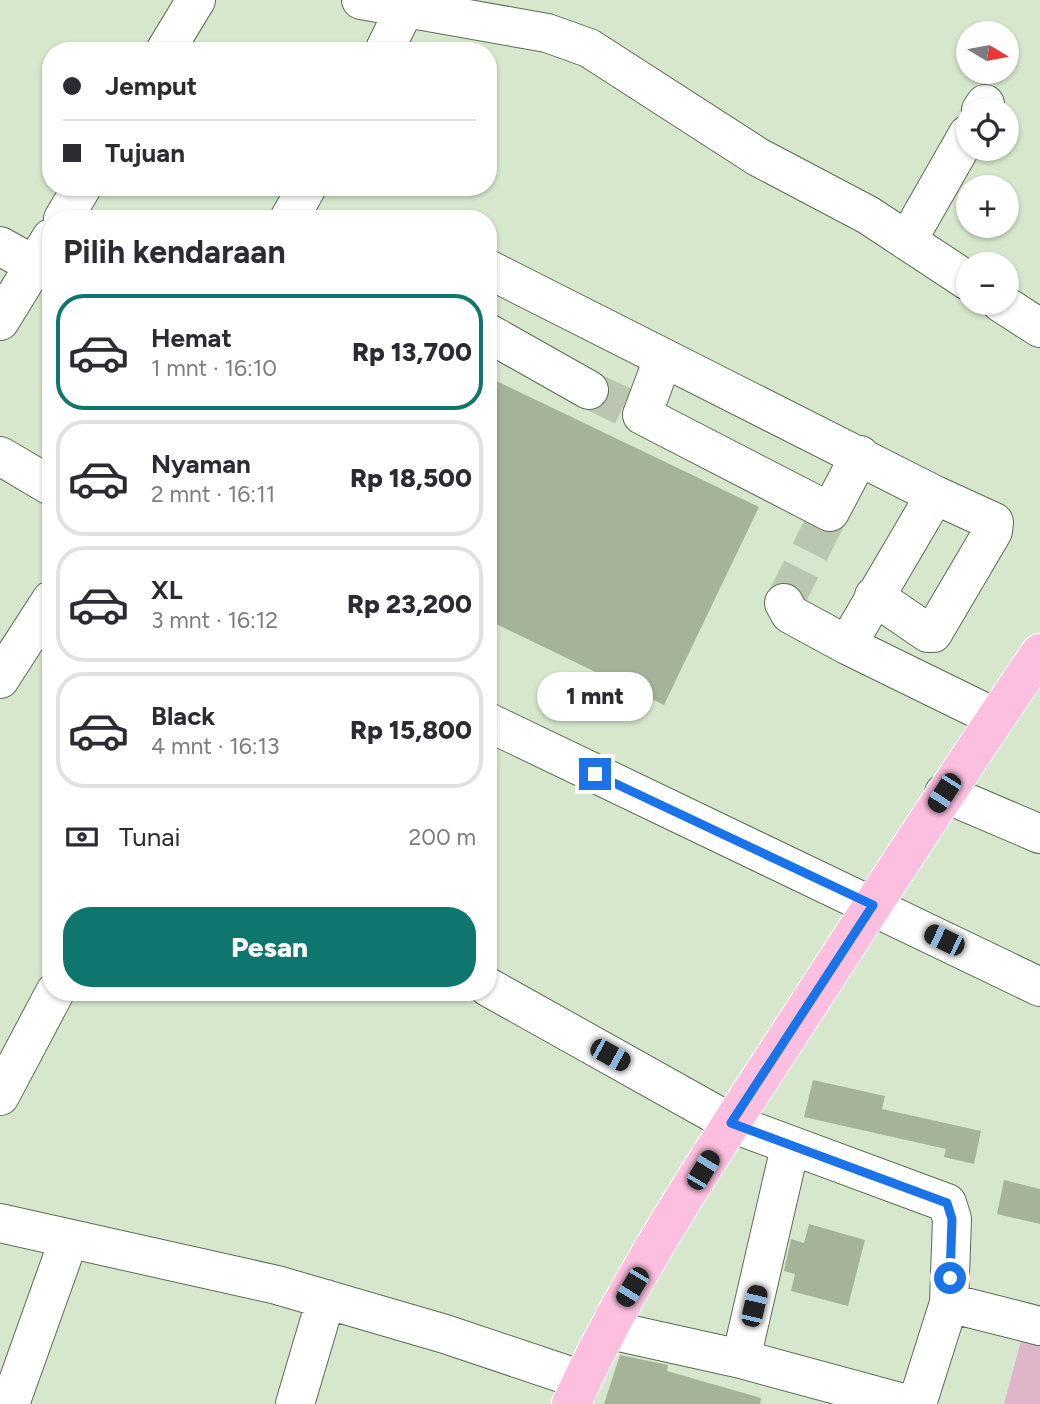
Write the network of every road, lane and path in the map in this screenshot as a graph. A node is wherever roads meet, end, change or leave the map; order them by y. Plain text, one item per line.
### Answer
1 (196, 0) edge
2 (361, 0) edge
3 (408, 4) edge
4 (170, 42) edge
5 (389, 42) edge
6 (956, 155) edge
7 (907, 241) junction
8 (0, 246) edge
9 (42, 252) edge
10 (42, 254) edge
11 (956, 273) edge
12 (497, 274) edge
13 (1019, 315) edge
14 (0, 321) edge
15 (1040, 328) edge
16 (497, 339) edge
17 (663, 359) junction
18 (589, 390) tunnel mouth
19 (860, 455) junction
20 (0, 456) edge
21 (42, 481) edge
22 (936, 495) junction
23 (874, 596) junction
24 (784, 603) dead end
25 (42, 614) edge
26 (847, 645) junction
27 (1040, 653) edge
28 (0, 679) edge
29 (996, 718) junction
30 (497, 726) edge
31 (944, 793) junction
32 (1040, 835) edge
33 (873, 905) junction
34 (1040, 987) edge
35 (497, 992) edge
36 (50, 1001) edge
37 (0, 1096) edge
38 (731, 1123) junction
39 (790, 1147) junction
40 (0, 1223) edge
41 (69, 1239) junction
42 (326, 1299) junction
43 (949, 1303) junction
44 (1040, 1326) edge
45 (610, 1330) junction
46 (741, 1359) junction
47 (576, 1392) edge
48 (10, 1404) edge
49 (295, 1404) edge
50 (907, 1404) edge
51 (917, 1404) edge

1 - 4 street
2 - 3 street
3 - 5 street
3 - 7 street
6 - 7 street
7 - 11 street
8 - 9 street
10 - 14 street
12 - 17 street
13 - 15 street
16 - 18 street
17 - 19 street
17 - 19 street
19 - 22 street
20 - 21 street
22 - 23 street
22 - 23 street
23 - 26 street
24 - 26 street
25 - 28 street
26 - 29 street
27 - 29 main road
29 - 31 main road
30 - 33 street
31 - 32 street
31 - 33 main road
33 - 34 street
33 - 38 main road
35 - 38 street
36 - 37 street
38 - 39 street
38 - 45 main road
39 - 43 street
39 - 46 street
40 - 41 street
41 - 42 street
41 - 48 street
42 - 47 street
42 - 49 street
43 - 44 street
43 - 51 street
45 - 46 street
45 - 47 main road
46 - 50 street

